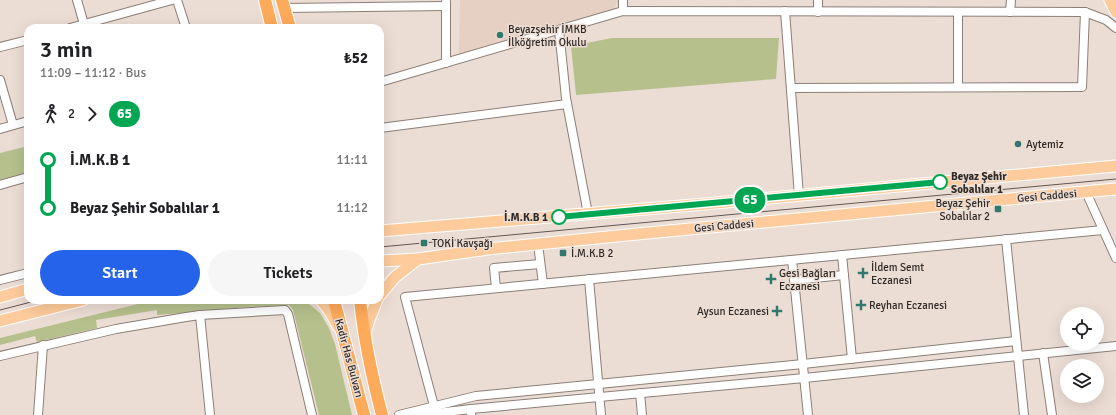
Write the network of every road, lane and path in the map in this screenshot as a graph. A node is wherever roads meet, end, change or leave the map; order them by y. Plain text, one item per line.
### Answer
1 (77, 0) edge
2 (172, 0) edge
3 (177, 0) edge
4 (265, 0) edge
5 (623, 0) edge
6 (818, 0) edge
7 (1011, 0) edge
8 (1110, 0) edge
9 (356, 3) edge
10 (446, 3) edge
11 (283, 4) edge
12 (623, 11) junction
13 (785, 12) junction
14 (818, 12) junction
15 (958, 12) junction
16 (1010, 12) junction
17 (1085, 12) junction
18 (1116, 12) edge
19 (84, 24) joint
20 (185, 24) edge
21 (271, 24) edge
22 (289, 24) edge
23 (1116, 28) edge
24 (559, 30) junction
25 (24, 41) edge
26 (0, 47) edge
27 (446, 63) junction
28 (0, 80) edge
29 (384, 81) edge
30 (958, 87) junction
31 (791, 88) junction
32 (567, 104) junction
33 (24, 122) edge
34 (12, 125) junction
35 (384, 127) edge
36 (0, 129) edge
37 (1116, 166) edge
38 (24, 178) edge
39 (0, 184) edge
40 (1116, 189) edge
41 (1086, 192) junction
42 (799, 196) junction
43 (588, 214) junction
44 (1103, 230) junction
45 (384, 231) edge
46 (1006, 239) junction
47 (538, 244) junction
48 (842, 255) junction
49 (418, 258) junction
50 (1116, 258) edge
51 (792, 260) junction
52 (384, 261) edge
53 (540, 264) junction
54 (24, 274) edge
55 (844, 275) junction
56 (589, 279) junction
57 (0, 280) edge
58 (794, 280) junction
59 (543, 284) junction
60 (496, 288) junction
61 (24, 291) edge
62 (384, 291) edge
63 (0, 296) edge
64 (67, 304) edge
65 (324, 304) edge
66 (335, 304) edge
67 (361, 304) edge
68 (375, 304) edge
69 (200, 315) junction
70 (0, 321) edge
71 (344, 336) junction
72 (365, 339) junction
73 (1016, 341) junction
74 (43, 345) junction
75 (1116, 346) edge
76 (1044, 353) junction
77 (0, 356) edge
78 (1018, 356) junction
79 (852, 359) junction
80 (803, 364) junction
81 (804, 378) junction
82 (598, 384) junction
83 (640, 393) junction
84 (600, 397) junction
85 (434, 406) junction
86 (471, 412) edge
87 (38, 415) edge
88 (210, 415) edge
89 (312, 415) edge
90 (364, 415) edge
91 (382, 415) edge
92 (399, 415) edge
93 (420, 415) edge
94 (601, 415) edge
95 (642, 415) edge
96 (808, 415) edge
97 (1024, 415) edge
98 (1052, 415) edge

1 - 19 street
2 - 19 street
3 - 20 street
4 - 21 highway
5 - 12 street
6 - 14 street
7 - 16 street
8 - 18 main road
9 - 10 street
9 - 11 street
10 - 27 street
11 - 22 highway
12 - 13 street
12 - 24 street
13 - 14 street
13 - 31 street
14 - 15 street
15 - 16 street
15 - 30 street
16 - 17 street
17 - 23 street
17 - 30 street
24 - 27 street
24 - 32 street
25 - 26 street
27 - 29 street
28 - 34 street
30 - 31 street
31 - 42 street
32 - 35 street
32 - 43 street
33 - 34 street
34 - 36 street
37 - 42 main road
38 - 39 street
40 - 41 main road, Gesi Caddesi
41 - 44 street
41 - 47 main road, Gesi Caddesi
42 - 43 main road
43 - 45 main road
44 - 46 street
44 - 50 street
46 - 48 street
46 - 73 street
47 - 49 main road, Gesi Caddesi
47 - 53 street
48 - 51 street
48 - 55 street
49 - 52 main road, Gesi Caddesi
49 - 62 main road
51 - 56 street
51 - 58 street
53 - 59 street
53 - 60 street
54 - 57 street
55 - 58 street
55 - 79 street
56 - 59 street
56 - 82 street
58 - 80 street
59 - 60 street
60 - 85 street
61 - 63 main road
64 - 70 main road
65 - 71 main road
66 - 71 highway, Kadir Has Bulvarı
67 - 72 highway, Kadir Has Bulvarı
68 - 72 main road
69 - 74 street
69 - 88 street
69 - 89 street
71 - 90 highway, Kadir Has Bulvarı
72 - 91 highway, Kadir Has Bulvarı
73 - 78 street
73 - 79 street
74 - 77 street
74 - 87 street
75 - 76 street
76 - 78 street
76 - 98 street
78 - 81 street
78 - 97 street
79 - 80 street
80 - 81 street
80 - 82 street
81 - 83 street
81 - 96 street
82 - 84 street
82 - 85 street
83 - 84 street
83 - 95 street
84 - 86 street
84 - 94 street
85 - 92 street
86 - 93 street

